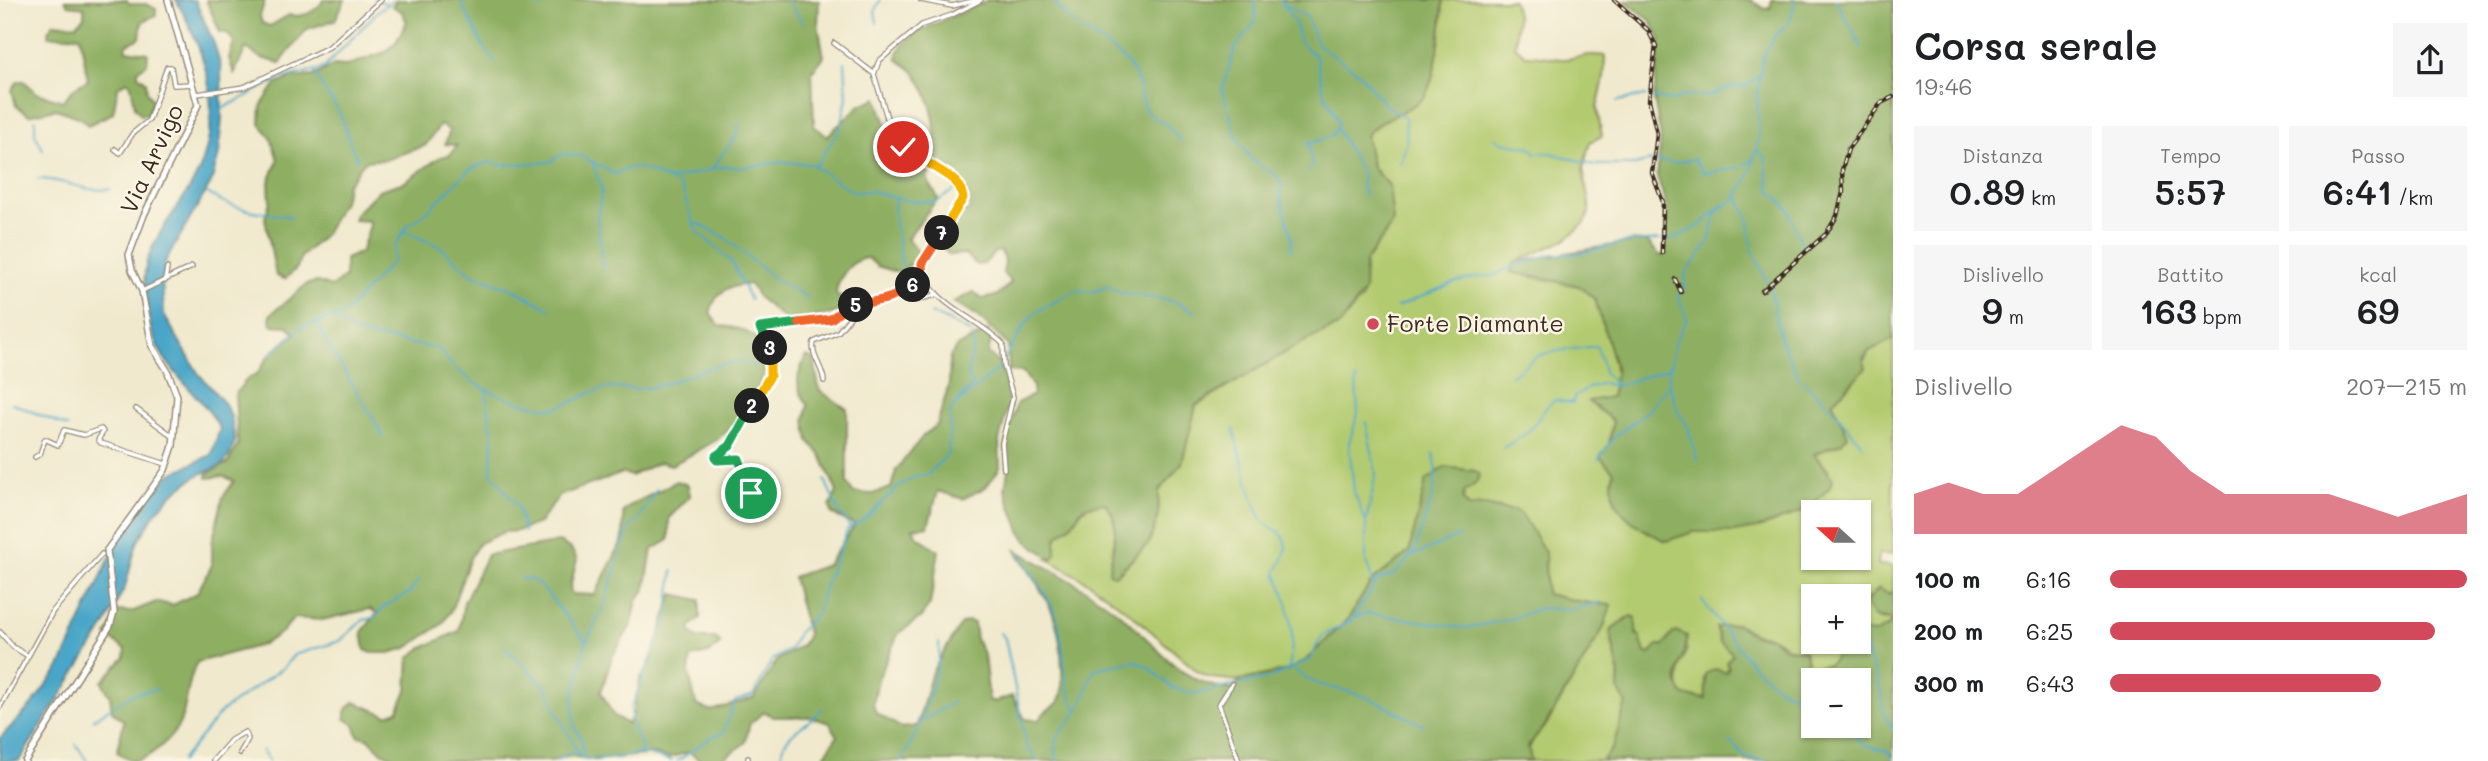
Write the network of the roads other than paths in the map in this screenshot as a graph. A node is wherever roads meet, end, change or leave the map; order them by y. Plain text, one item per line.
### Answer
1 (168, 0) edge
2 (381, 0) edge
3 (921, 0) edge
4 (979, 0) edge
5 (834, 43) dead end
6 (874, 74) junction
7 (193, 84) junction
8 (197, 94) junction
9 (114, 149) dead end
10 (192, 267) dead end
11 (167, 268) dead end
12 (923, 277) junction
13 (165, 281) junction
14 (143, 291) junction
15 (936, 295) junction
16 (918, 300) dead end
17 (860, 304) junction
18 (824, 381) dead end
19 (136, 409) dead end
20 (175, 437) junction
21 (36, 457) dead end
22 (168, 465) junction
23 (1004, 469) dead end
24 (742, 489) dead end
25 (106, 557) junction
26 (0, 632) edge
27 (28, 656) junction
28 (1232, 684) dead end
29 (2, 706) edge
30 (240, 753) dead end
31 (25, 761) edge
32 (213, 761) edge
33 (1239, 761) edge

1 - 7 main road, Via Arvigo
2 - 8 street
3 - 4 street
4 - 6 street
5 - 6 street
6 - 12 street
7 - 8 main road, Via Arvigo
7 - 9 street
8 - 14 main road, Via Arvigo
10 - 13 street
11 - 13 street
12 - 15 street
12 - 17 street
13 - 14 street
14 - 20 main road, Via Arvigo
15 - 16 street
15 - 23 street
17 - 18 street
17 - 24 street
19 - 20 street
20 - 22 main road, Via Arvigo
21 - 22 street
22 - 25 main road
25 - 27 street
25 - 31 main road
26 - 27 street
27 - 29 street
28 - 33 street
30 - 32 street

